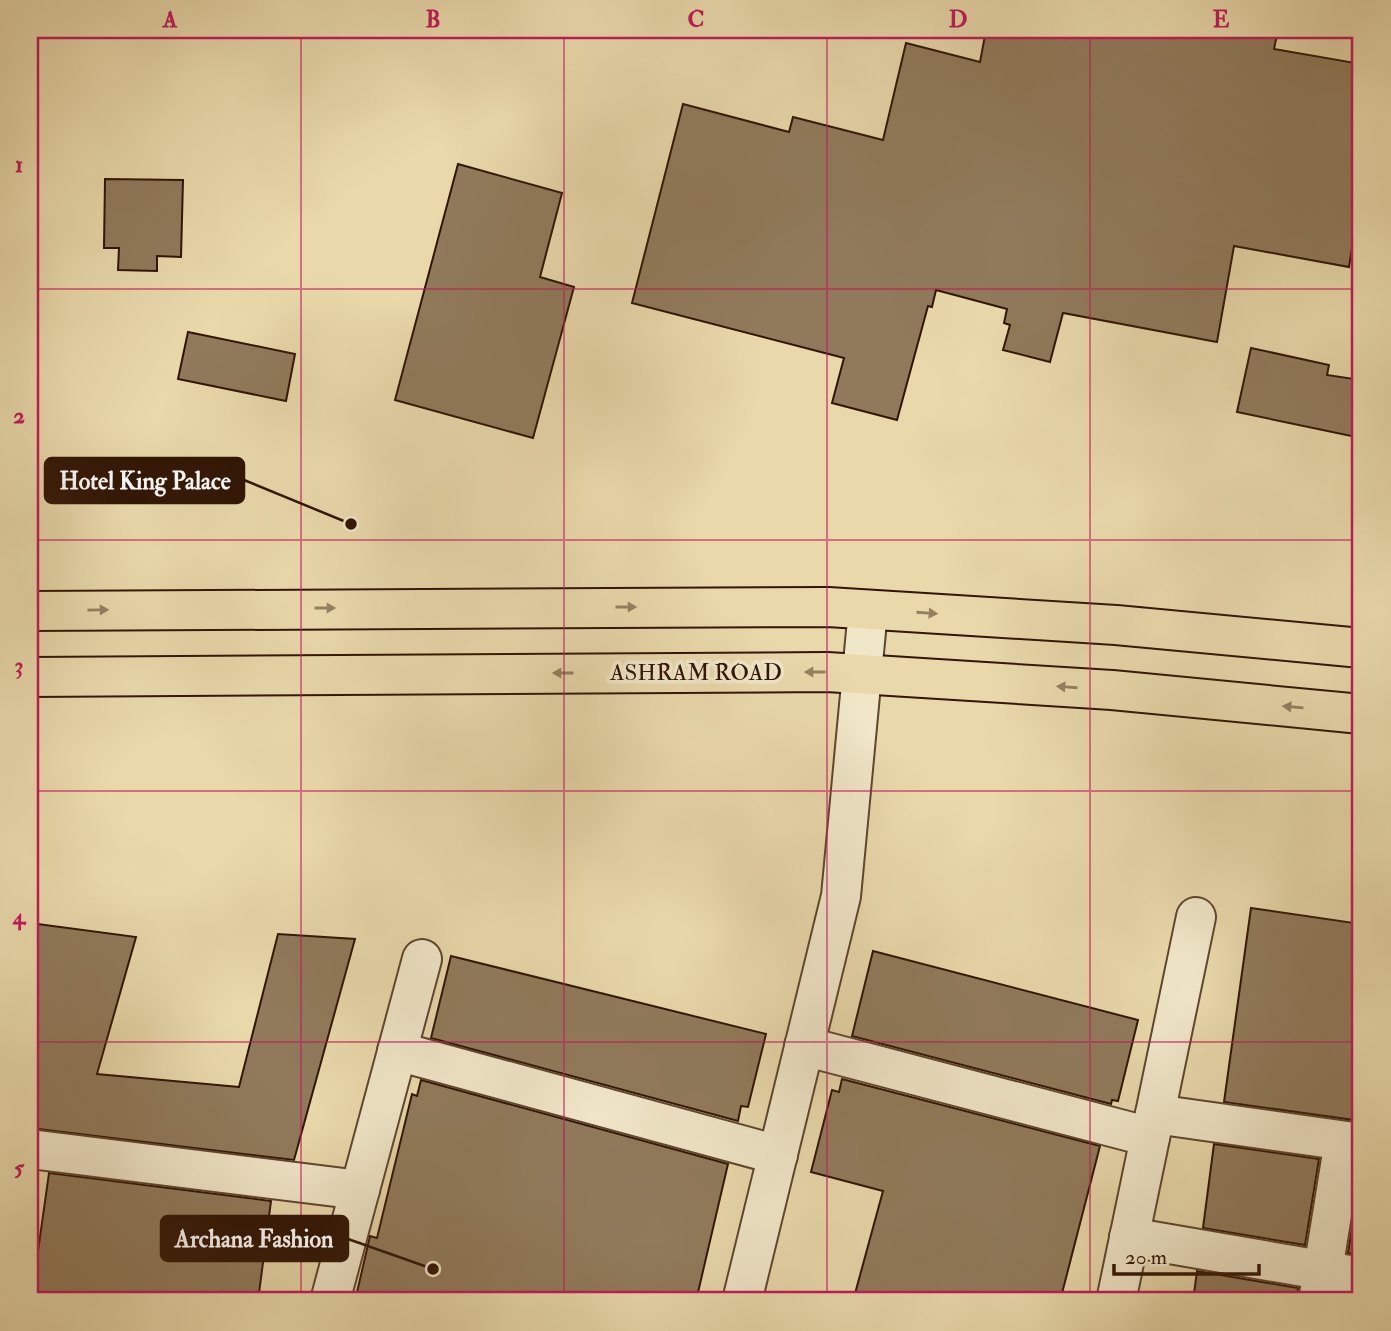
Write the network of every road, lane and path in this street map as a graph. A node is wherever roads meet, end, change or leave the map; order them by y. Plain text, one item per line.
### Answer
1 (868, 610) junction
2 (30, 611) edge
3 (1361, 648) edge
4 (864, 674) junction
5 (30, 677) edge
6 (1361, 714) edge
7 (1196, 917) dead end
8 (422, 959) dead end
9 (804, 1046) junction
10 (397, 1051) junction
11 (1153, 1126) junction
12 (1353, 1142) edge
13 (30, 1149) edge
14 (778, 1155) junction
15 (360, 1190) junction
16 (1129, 1237) junction
17 (1361, 1276) edge
18 (1321, 1286) edge
19 (330, 1301) edge
20 (742, 1301) edge
21 (1116, 1301) edge

2 -> 1 main road
1 -> 3 main road
1 - 4 street
4 -> 5 main road, ASHRAM ROAD
6 -> 4 main road, ASHRAM ROAD
4 - 9 street
7 - 11 street
8 - 10 street
9 - 11 street
9 - 14 street
10 - 14 street
10 - 15 street
11 - 12 street
11 - 16 street
12 - 18 street
13 - 15 street
14 - 20 street
15 - 19 street
16 - 18 street
16 - 21 street
17 - 18 street

